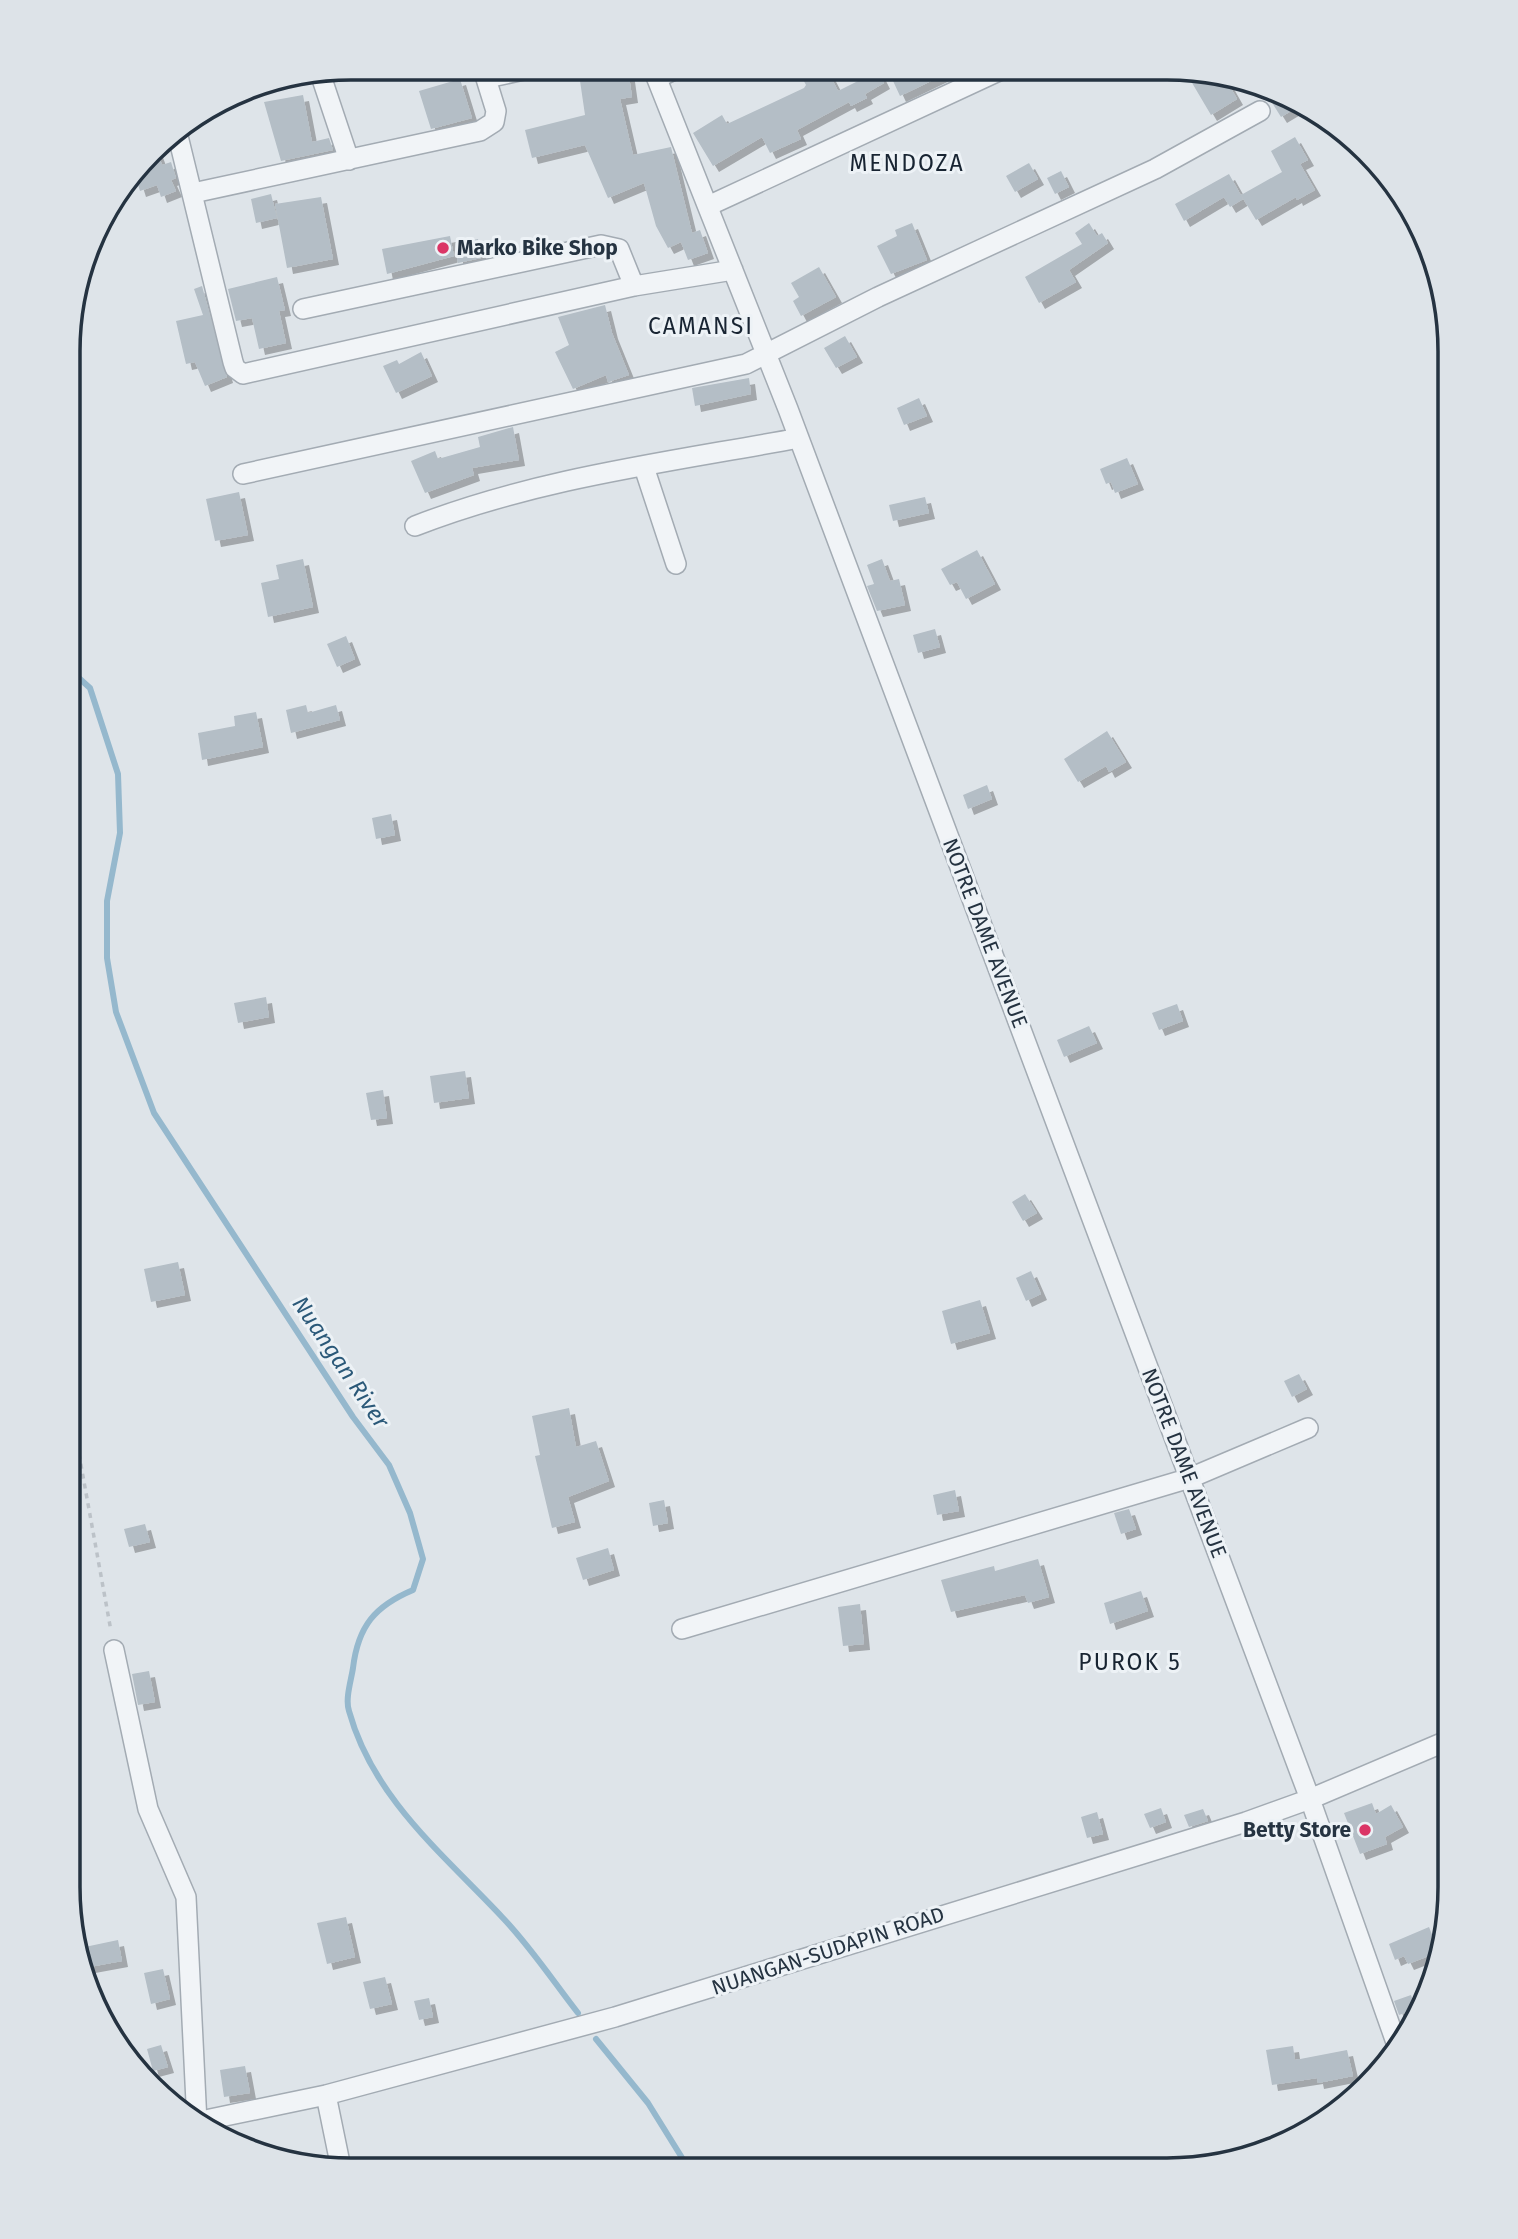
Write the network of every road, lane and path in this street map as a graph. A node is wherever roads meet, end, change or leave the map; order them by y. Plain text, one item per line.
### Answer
1 (487, 80) edge
2 (657, 80) edge
3 (979, 80) edge
4 (323, 82) edge
5 (1260, 111) dead end
6 (180, 143) edge
7 (349, 160) junction
8 (193, 193) junction
9 (708, 206) junction
10 (733, 270) junction
11 (634, 286) junction
12 (303, 309) dead end
13 (767, 355) junction
14 (799, 438) junction
15 (644, 467) junction
16 (243, 474) dead end
17 (415, 526) dead end
18 (677, 564) dead end
19 (1308, 1428) dead end
20 (80, 1460) edge
21 (1190, 1478) junction
22 (682, 1629) dead end
23 (114, 1650) joint
24 (1438, 1745) edge
25 (1310, 1799) junction
26 (1394, 2035) edge
27 (326, 2095) junction
28 (196, 2109) edge
29 (211, 2119) edge
30 (339, 2158) edge

1 - 7 street
2 - 9 street, NOTRE DAME AVENUE
3 - 9 street
4 - 7 street
5 - 13 street
6 - 8 street
7 - 8 street
8 - 11 street
9 - 10 street, NOTRE DAME AVENUE
10 - 11 street
10 - 13 street, NOTRE DAME AVENUE
11 - 12 street
13 - 14 street, NOTRE DAME AVENUE
13 - 16 street
14 - 15 street
14 - 21 street, NOTRE DAME AVENUE
15 - 17 street
15 - 18 street
19 - 21 street
20 - 23 path
21 - 22 street
21 - 25 street, NOTRE DAME AVENUE
23 - 28 street
24 - 25 street, NUANGAN-SUDAPIN ROAD
25 - 26 street, NOTRE DAME AVENUE
25 - 27 street, NUANGAN-SUDAPIN ROAD
27 - 29 street, NUANGAN-SUDAPIN ROAD
27 - 30 street

